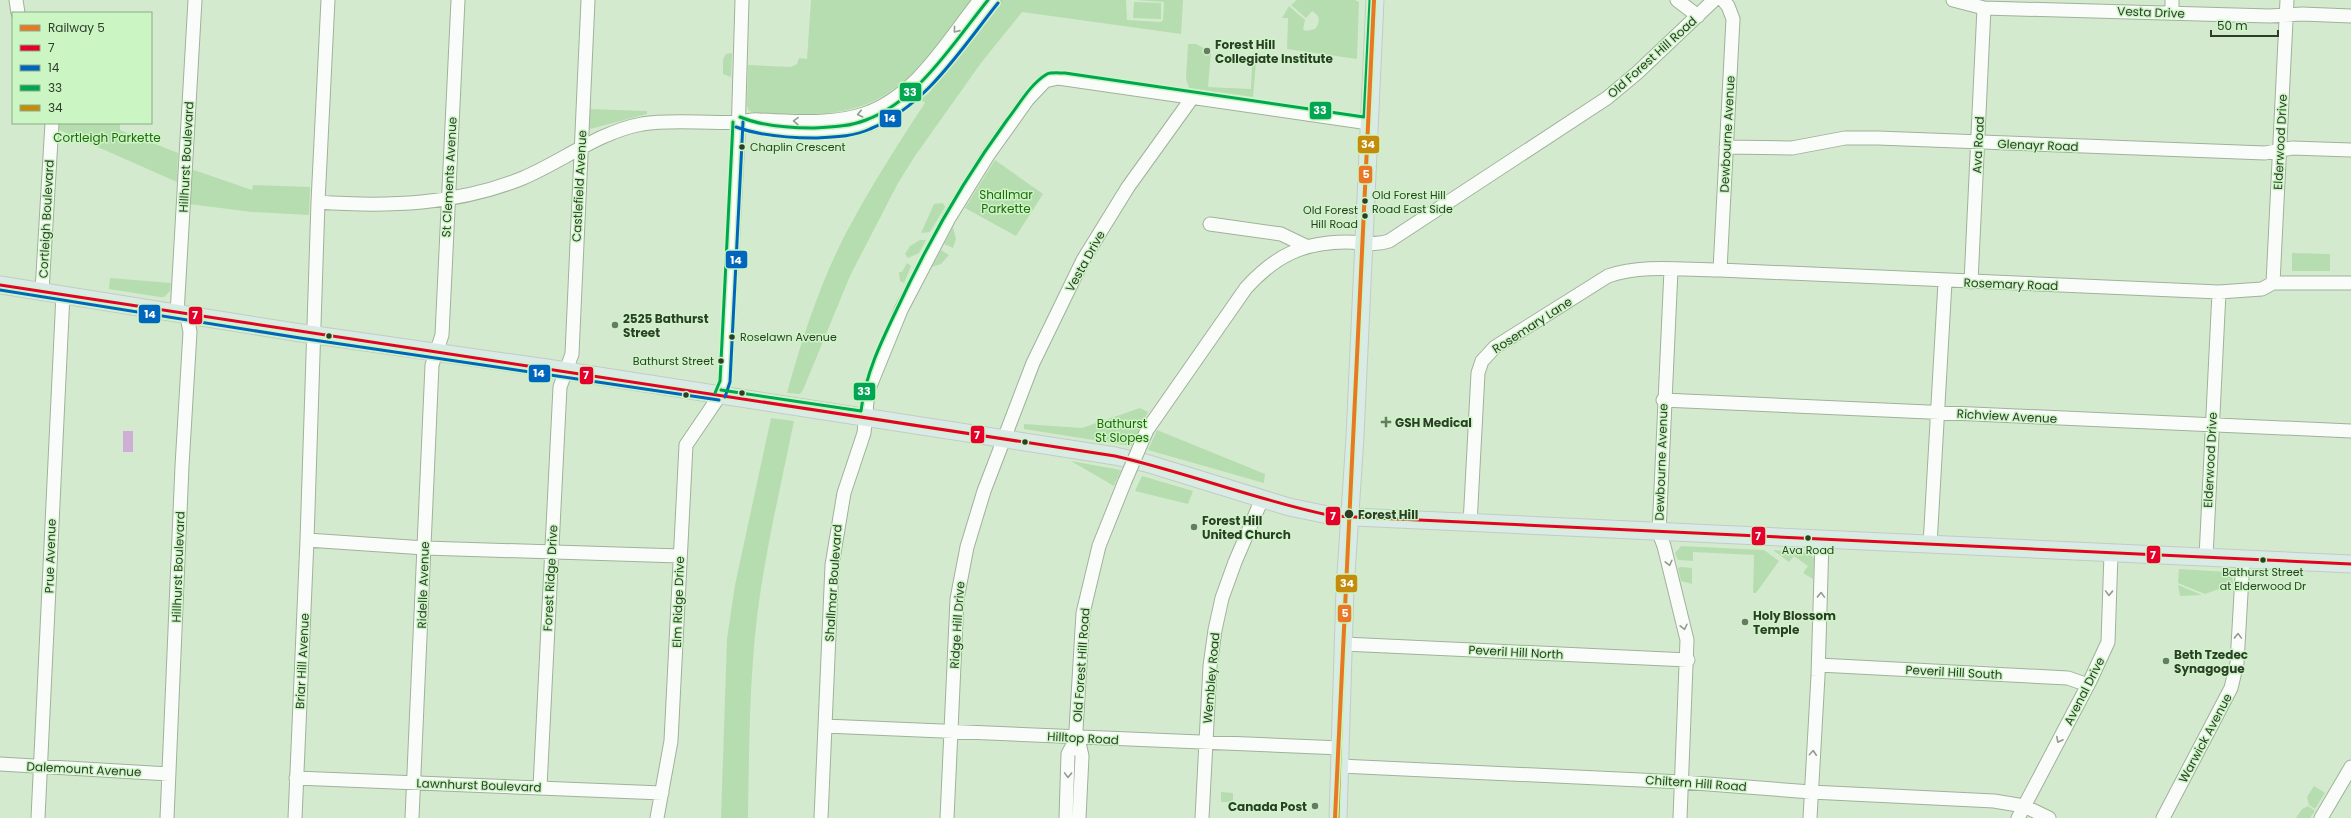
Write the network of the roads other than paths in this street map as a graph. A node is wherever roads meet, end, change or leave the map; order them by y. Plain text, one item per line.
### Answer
1 (16, 0) edge
2 (194, 0) edge
3 (328, 0) edge
4 (458, 0) edge
5 (588, 0) edge
6 (742, 0) edge
7 (980, 0) edge
8 (994, 0) edge
9 (1375, 0) edge
10 (1677, 0) edge
11 (1714, 0) edge
12 (1723, 0) edge
13 (1953, 0) edge
14 (2287, 0) edge
15 (2051, 5) edge
16 (2172, 6) edge
17 (1984, 8) junction
18 (18, 12) edge
19 (2287, 15) junction
20 (1698, 16) junction
21 (2351, 16) edge
22 (1192, 98) junction
23 (738, 122) junction
24 (1369, 123) junction
25 (52, 124) edge
26 (1978, 142) junction
27 (1726, 147) junction
28 (581, 149) junction
29 (2278, 150) junction
30 (2351, 150) edge
31 (448, 199) junction
32 (318, 202) junction
33 (1210, 224) dead end
34 (1363, 243) junction
35 (1306, 246) junction
36 (1670, 270) junction
37 (1720, 270) junction
38 (1945, 282) junction
39 (1971, 282) junction
40 (2273, 283) junction
41 (2351, 284) edge
42 (0, 285) edge
43 (42, 291) junction
44 (2219, 292) junction
45 (63, 294) junction
46 (182, 315) junction
47 (313, 335) junction
48 (436, 353) junction
49 (567, 371) junction
50 (720, 395) junction
51 (1663, 400) junction
52 (1936, 413) junction
53 (865, 417) junction
54 (2212, 426) junction
55 (2351, 431) edge
56 (1004, 439) junction
57 (1262, 499) junction
58 (1350, 517) junction
59 (1470, 524) junction
60 (1659, 533) junction
61 (307, 540) junction
62 (1822, 540) junction
63 (1930, 545) junction
64 (425, 548) junction
65 (552, 553) junction
66 (2111, 554) junction
67 (680, 556) junction
68 (2206, 557) junction
69 (2243, 559) junction
70 (2351, 564) edge
71 (1344, 644) junction
72 (1688, 660) junction
73 (1819, 665) junction
74 (2088, 685) junction
75 (825, 726) junction
76 (951, 731) junction
77 (1076, 738) junction
78 (1205, 744) junction
79 (1341, 748) junction
80 (0, 764) edge
81 (1340, 766) junction
82 (40, 767) junction
83 (2351, 767) edge
84 (169, 774) junction
85 (296, 778) junction
86 (1682, 782) junction
87 (414, 783) junction
88 (540, 787) junction
89 (1811, 792) junction
90 (662, 793) junction
91 (2024, 806) junction
92 (38, 818) edge
93 (167, 818) edge
94 (295, 818) edge
95 (412, 818) edge
96 (657, 818) edge
97 (820, 818) edge
98 (947, 818) edge
99 (1066, 818) edge
100 (1079, 818) edge
101 (1202, 818) edge
102 (1338, 818) edge
103 (1680, 818) edge
104 (1810, 818) edge
105 (2018, 818) edge
106 (2049, 818) edge
107 (2163, 818) edge
108 (2321, 818) edge

1 - 18 street
2 - 46 street, Hillhurst Boulevard
3 - 32 street, Briar Hill Avenue
4 - 31 street, St Clements Avenue
5 - 28 street, Castlefield Avenue
6 - 23 street
7 -> 23 street
8 - 23 street
9 - 24 main road
10 - 20 street
11 - 20 street, Old Forest Hill Road
12 - 27 street, Dewbourne Avenue
13 - 17 street, Vesta Drive
14 - 19 street, Elderwood Drive
15 - 16 street, Vesta Drive
15 - 17 street, Vesta Drive
16 - 19 street, Vesta Drive
17 - 26 street, Ava Road
19 - 21 street, Vesta Drive
19 - 29 street, Elderwood Drive
20 - 34 street, Old Forest Hill Road
22 - 24 street
22 - 53 street, Shallmar Boulevard
22 - 56 street, Vesta Drive
23 - 28 street
23 - 50 street
24 - 34 main road
25 - 43 street, Cortleigh Boulevard
26 - 27 street, Glenayr Road
26 - 29 street, Glenayr Road
26 - 39 street, Ava Road
27 - 37 street, Dewbourne Avenue
28 - 31 street
28 - 49 street, Castlefield Avenue
29 - 30 street, Glenayr Road
29 - 40 street, Elderwood Drive
31 - 32 street
31 - 48 street, St Clements Avenue
32 - 47 street, Briar Hill Avenue
33 - 35 street
34 - 35 street, Old Forest Hill Road
34 - 58 main road
35 - 77 street, Old Forest Hill Road, bridge
36 - 37 street, Rosemary Road
36 - 51 street, Dewbourne Avenue
36 - 59 street, Rosemary Lane
37 - 38 street, Rosemary Road
38 - 39 street, Rosemary Road
38 - 52 street
39 - 44 street, Rosemary Road
40 - 41 street, Rosemary Road
40 - 44 street, Rosemary Road
42 - 43 main road
43 - 45 main road
44 - 54 street, Elderwood Drive
45 - 46 main road
45 - 82 street, Prue Avenue
46 - 47 main road
46 - 84 street, Hillhurst Boulevard
47 - 48 main road
47 - 61 street, Briar Hill Avenue
48 - 49 main road
48 - 64 street, Ridelle Avenue
49 - 50 main road
49 - 65 street, Forest Ridge Drive
50 - 53 main road
50 - 67 street, Elm Ridge Drive
51 - 52 street, Richview Avenue
51 - 60 street, Dewbourne Avenue
52 - 54 street, Richview Avenue
52 - 63 street
53 - 56 main road
53 - 75 street, Shallmar Boulevard
54 - 55 street, Richview Avenue
54 - 68 street, Elderwood Drive
56 - 57 main road
56 - 76 street, Ridge Hill Drive
57 - 58 main road
57 - 78 street, Wembley Road
58 - 59 main road
58 - 71 main road
59 - 60 main road
60 - 62 main road
60 -> 72 street, Dewbourne Avenue
61 - 64 street
61 - 85 street, Briar Hill Avenue
62 - 63 main road
73 -> 62 street
63 - 66 main road
64 - 65 street
64 - 87 street, Ridelle Avenue
65 - 67 street
65 - 88 street, Forest Ridge Drive
66 - 68 main road
66 -> 74 street, Avenal Drive
67 - 90 street, Elm Ridge Drive
68 - 69 main road
69 - 70 main road
107 -> 69 street, Warwick Avenue
71 - 72 street, Peveril Hill North
71 - 79 main road
72 - 86 street, Dewbourne Avenue
73 - 74 street, Peveril Hill South
89 -> 73 street
74 -> 91 street, Avenal Drive
75 - 76 street, Hilltop Road
75 - 97 street, Shallmar Boulevard
76 - 77 street, Hilltop Road
76 - 98 street, Ridge Hill Drive
77 - 78 street, Hilltop Road
77 -> 99 street, Old Forest Hill Road
77 - 100 street, Old Forest Hill Road
78 - 79 street, Hilltop Road
78 - 101 street, Wembley Road
79 - 81 main road
80 - 82 street, Dalemount Avenue
81 - 86 street, Chiltern Hill Road
81 - 102 main road
82 - 84 street, Dalemount Avenue
82 - 92 street, Prue Avenue
83 - 108 street
84 - 93 street, Hillhurst Boulevard
85 - 87 street, Lawnhurst Boulevard
85 - 94 street, Briar Hill Avenue
86 - 89 street, Chiltern Hill Road
86 - 103 street, Dewbourne Avenue
87 - 88 street, Lawnhurst Boulevard
87 - 95 street, Ridelle Avenue
88 - 90 street, Lawnhurst Boulevard
89 - 91 street, Chiltern Hill Road
89 - 104 street
90 - 96 street, Elm Ridge Drive
91 - 105 street, Avenal Drive
91 - 106 street, Chiltern Hill Road

